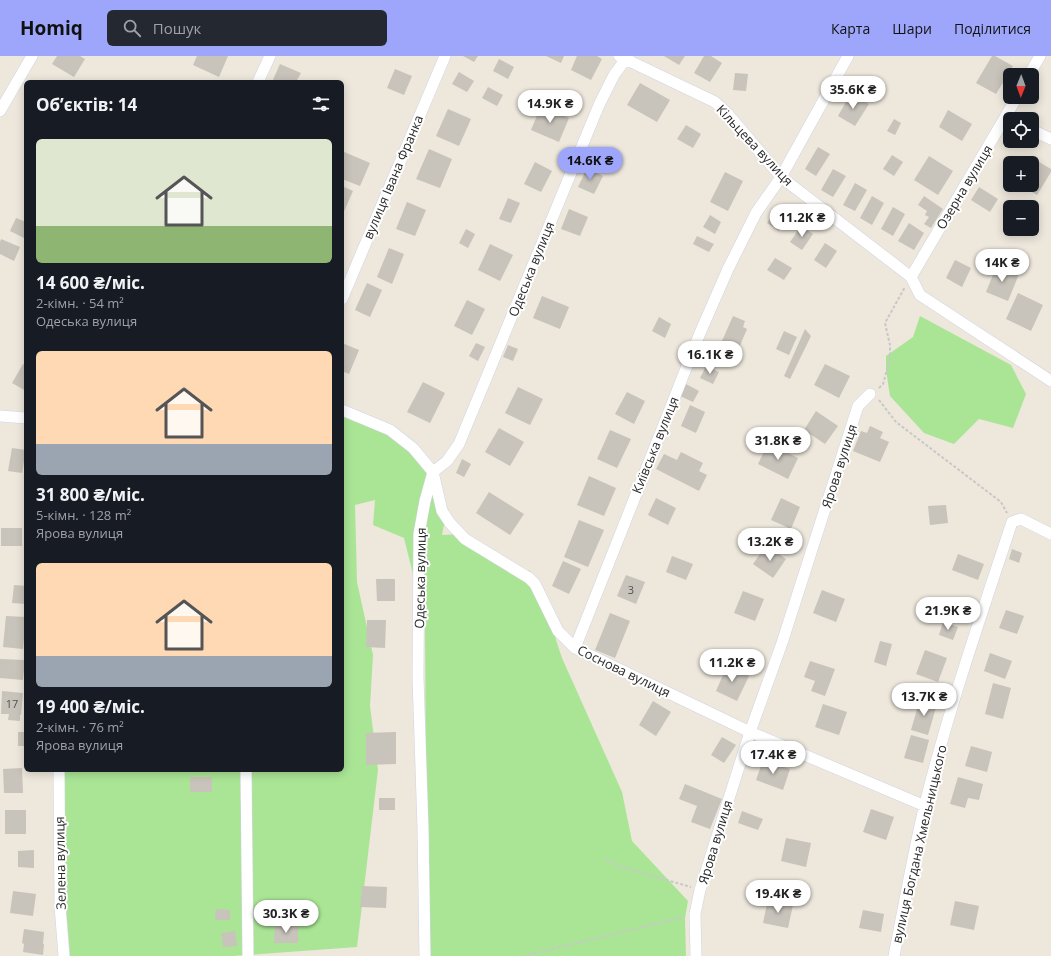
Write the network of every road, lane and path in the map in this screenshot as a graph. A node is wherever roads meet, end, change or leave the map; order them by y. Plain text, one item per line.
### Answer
1 (32, 56) edge
2 (270, 56) edge
3 (445, 56) edge
4 (848, 56) edge
5 (1040, 56) edge
6 (624, 57) edge
7 (1033, 68) edge
8 (259, 80) edge
9 (0, 111) edge
10 (1003, 128) edge
11 (1039, 133) edge
12 (1051, 139) edge
13 (781, 177) junction
14 (911, 277) junction
15 (344, 294) edge
16 (1051, 381) edge
17 (872, 394) junction
18 (344, 411) edge
19 (0, 416) edge
20 (24, 418) edge
21 (433, 472) junction
22 (1012, 522) junction
23 (1051, 534) edge
24 (575, 648) junction
25 (750, 732) junction
26 (59, 772) edge
27 (246, 772) edge
28 (925, 806) junction
29 (605, 858) dead end
30 (700, 890) junction
31 (695, 914) junction
32 (64, 956) edge
33 (248, 956) edge
34 (425, 956) edge
35 (523, 956) edge
36 (696, 956) edge
37 (894, 956) edge

1 - 9 street
2 - 8 street
3 - 15 street, вулиця Івана Франка
4 - 13 street, Київська вулиця
5 - 7 street
6 - 13 street, Кільцева вулиця
6 - 21 street, Одеська вулиця
10 - 14 street, Озерна вулиця
11 - 12 street
13 - 14 street, Кільцева вулиця
13 - 24 street, Київська вулиця
14 - 16 street, Кільцева вулиця
14 - 17 path
17 - 22 path
17 - 25 street, Ярова вулиця
18 - 21 street, Соснова вулиця
19 - 20 street
21 - 24 street, Соснова вулиця
21 - 34 street, Одеська вулиця
22 - 23 street
22 - 28 street, вулиця Богдана Хмельницького
24 - 25 street, Соснова вулиця
25 - 28 street, Соснова вулиця
25 - 30 street, Ярова вулиця
26 - 32 street, Зелена вулиця
27 - 33 street
28 - 37 street, вулиця Богдана Хмельницького
29 - 30 path
30 - 31 street, Ярова вулиця
31 - 35 path
31 - 36 street, Ярова вулиця

